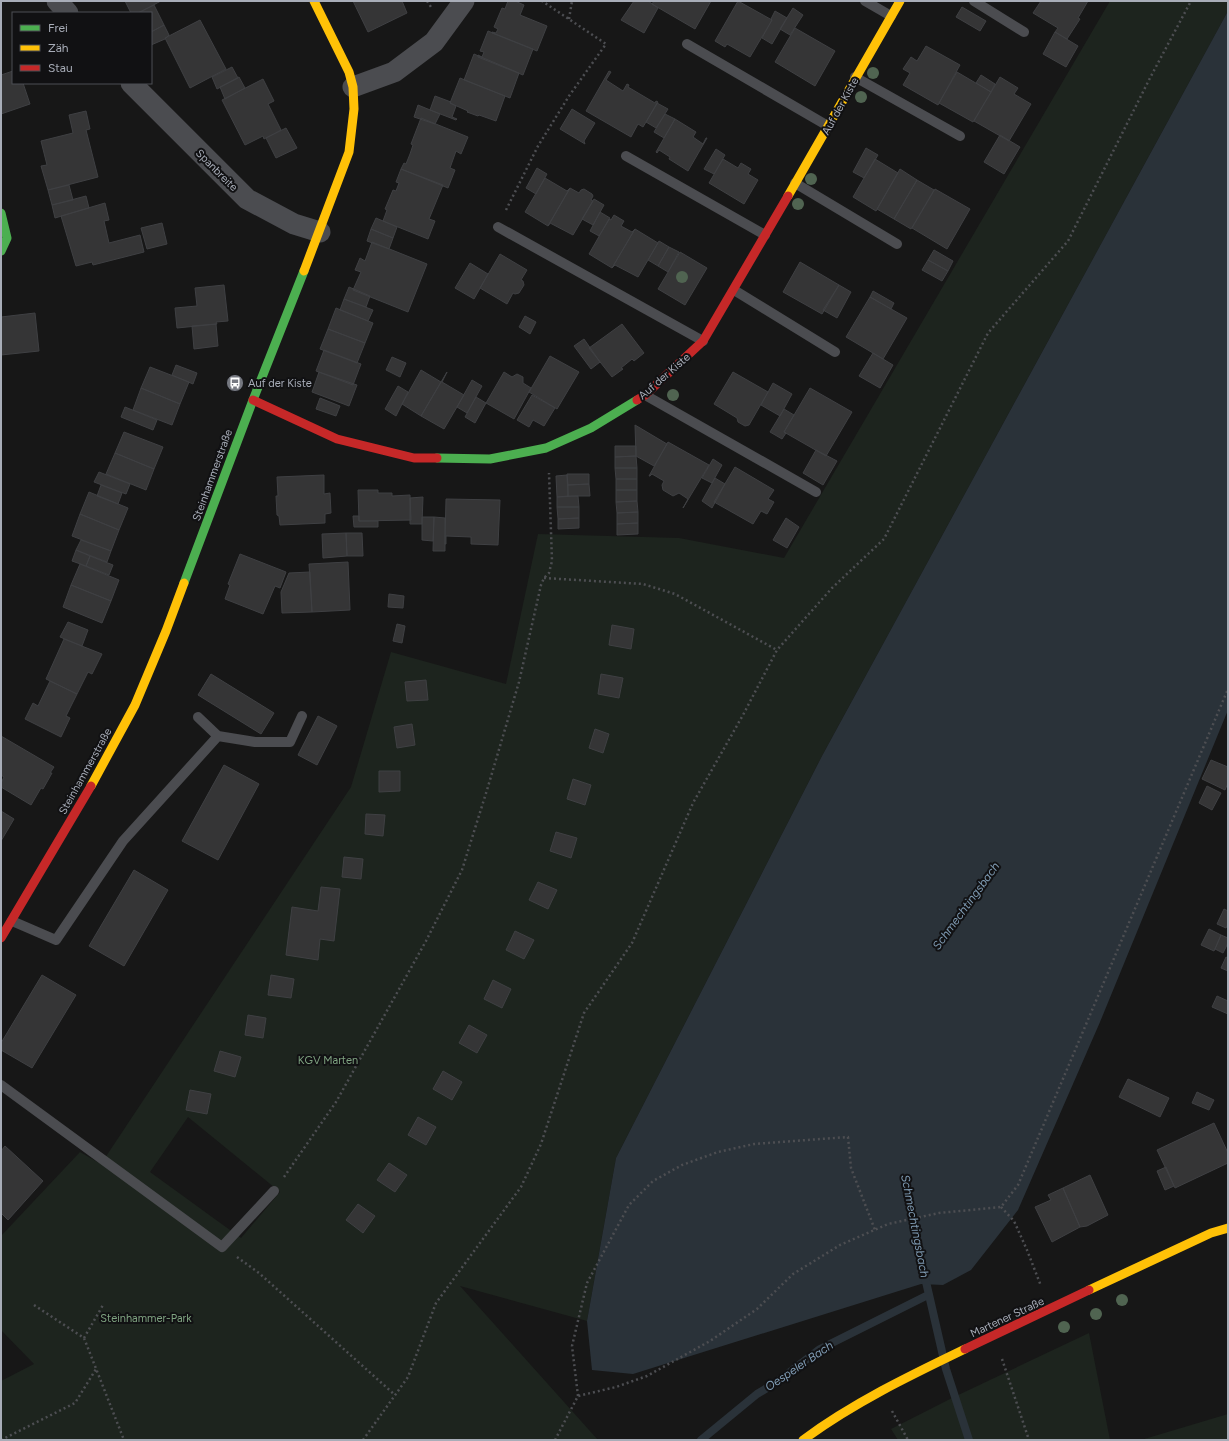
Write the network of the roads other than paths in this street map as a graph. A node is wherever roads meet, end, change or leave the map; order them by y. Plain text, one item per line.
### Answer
1 (57, 1) edge
2 (314, 1) edge
3 (464, 1) edge
4 (865, 1) edge
5 (900, 1) edge
6 (974, 1) edge
7 (67, 12) edge
8 (891, 16) junction
9 (1024, 32) dead end
10 (687, 44) dead end
11 (856, 77) junction
12 (132, 84) edge
13 (353, 87) junction
14 (828, 126) junction
15 (960, 136) dead end
16 (626, 156) dead end
17 (795, 183) junction
18 (1, 213) edge
19 (498, 227) road end
20 (320, 232) junction
21 (765, 235) junction
22 (897, 244) dead end
23 (1, 252) edge
24 (734, 290) junction
25 (703, 341) junction
26 (835, 352) dead end
27 (645, 395) junction
28 (253, 400) junction
29 (816, 492) dead end
30 (302, 716) dead end
31 (198, 717) dead end
32 (218, 736) junction
33 (12, 921) junction
34 (1, 938) edge
35 (1, 1085) edge
36 (274, 1191) dead end
37 (1228, 1228) edge
38 (803, 1440) edge

1 - 7 street
2 - 13 street, Steinhammerstraße
3 - 13 street
4 - 8 lane
5 - 8 street, Auf der Kiste
6 - 9 lane
8 - 11 street, Auf der Kiste
10 - 14 lane
11 - 14 street, Auf der Kiste
11 - 15 lane
12 - 20 street, Spanbreite
13 - 20 street, Steinhammerstraße
14 - 17 street, Auf der Kiste
16 - 21 lane
17 - 21 street, Auf der Kiste
17 - 22 lane
18 - 23 street
19 - 25 lane
20 - 28 street, Steinhammerstraße
21 - 24 street, Auf der Kiste
24 - 25 street, Auf der Kiste
24 - 26 lane
25 - 27 street, Auf der Kiste
27 - 28 street, Auf der Kiste
27 - 29 lane
28 - 33 street, Steinhammerstraße
30 - 32 lane
31 - 32 lane
32 - 33 lane
33 - 34 street, Steinhammerstraße
35 - 36 lane
37 - 38 street, Martener Straße

